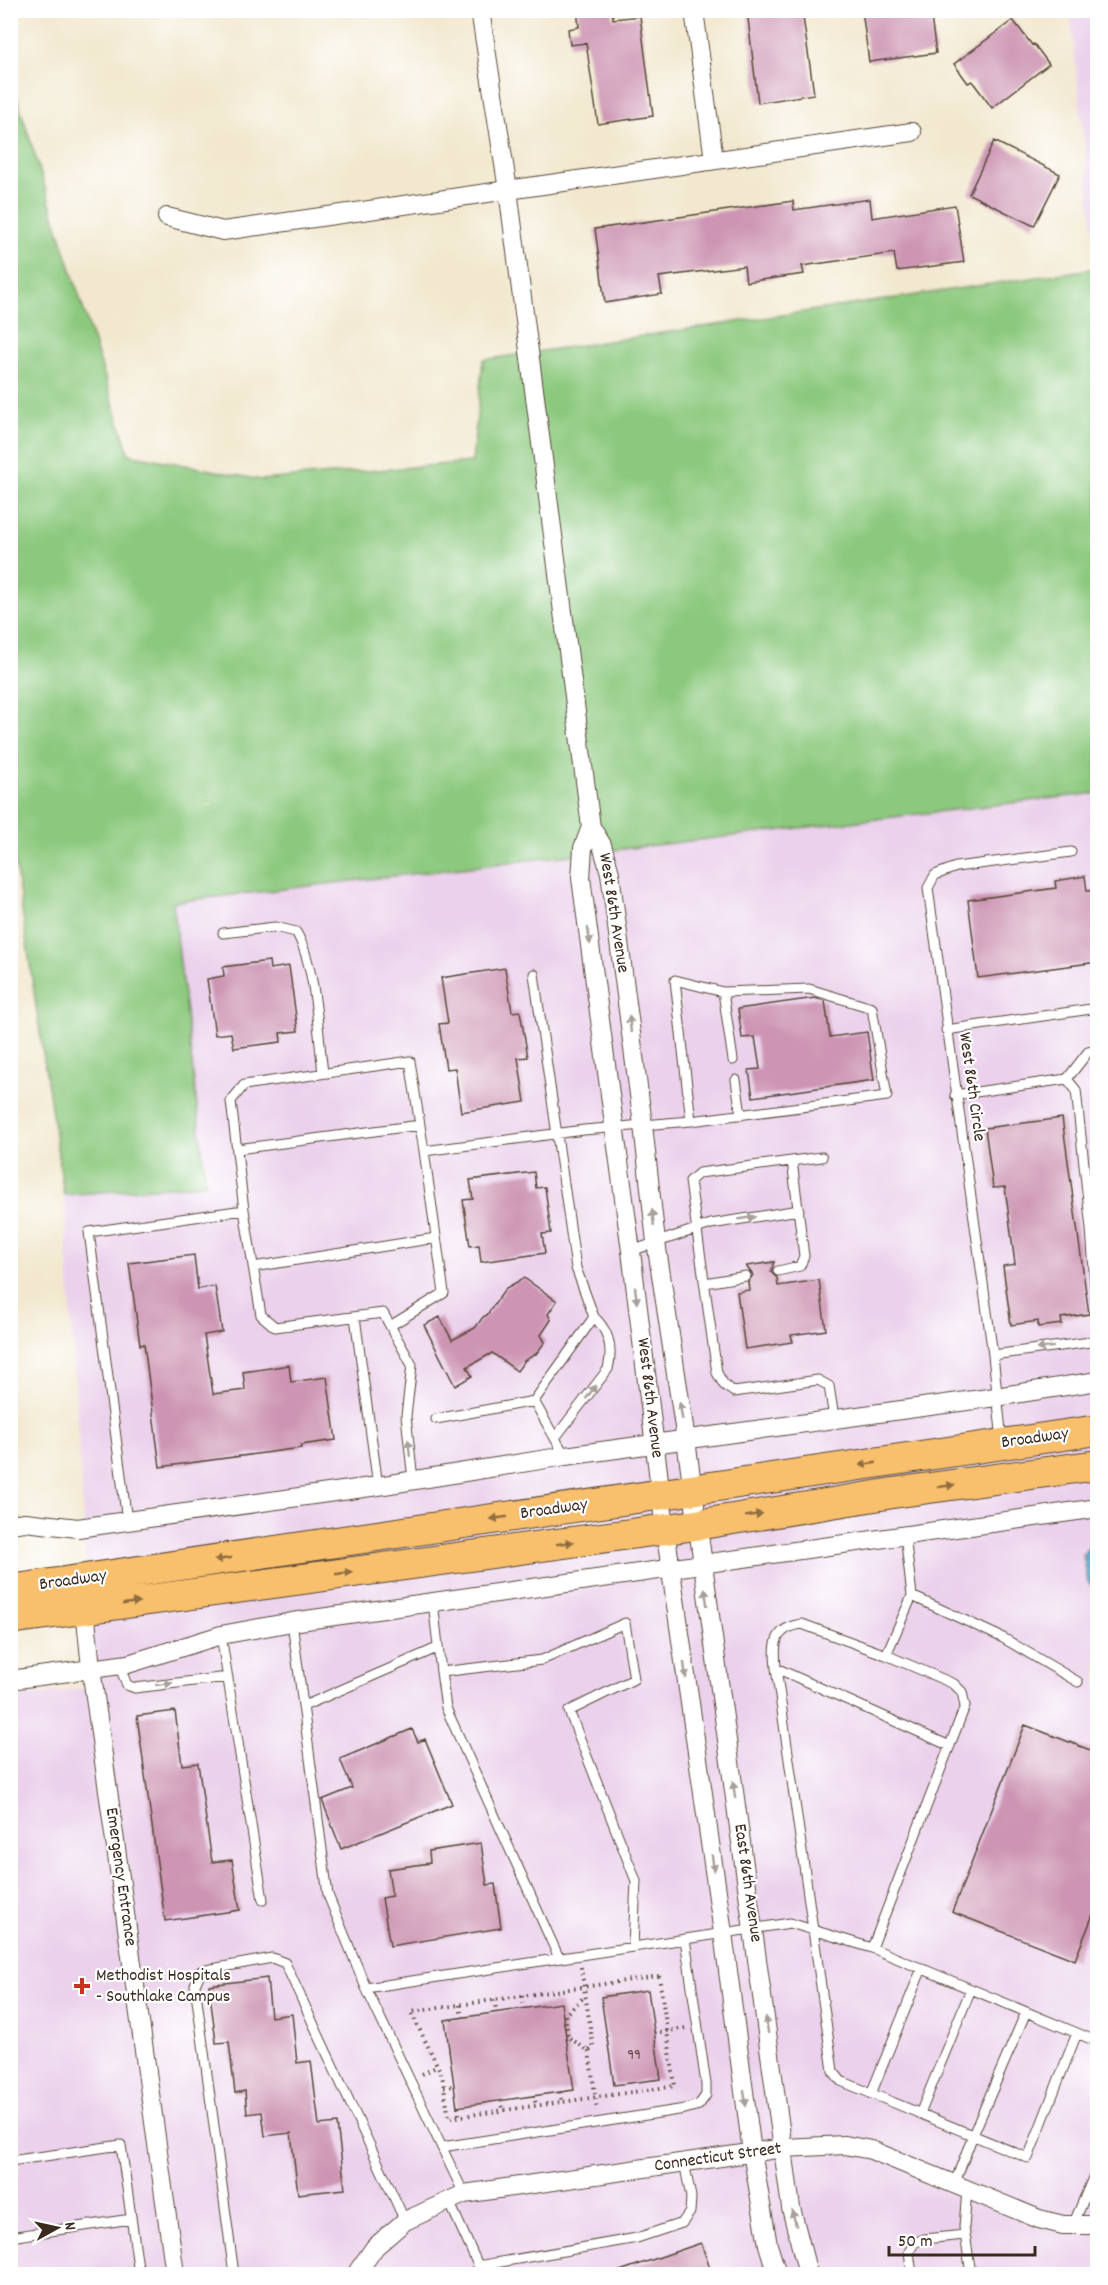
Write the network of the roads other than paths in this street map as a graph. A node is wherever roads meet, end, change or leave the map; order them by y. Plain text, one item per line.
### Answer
1 (480, 10) edge
2 (694, 10) edge
3 (912, 132) dead end
4 (714, 160) junction
5 (508, 190) junction
6 (167, 217) dead end
7 (591, 827) junction
8 (1071, 852) dead end
9 (223, 933) dead end
10 (534, 974) dead end
11 (723, 992) junction
12 (1098, 1008) edge
13 (946, 1030) junction
14 (1098, 1050) edge
15 (733, 1060) dead end
16 (324, 1074) junction
17 (1067, 1079) junction
18 (736, 1080) dead end
19 (955, 1095) junction
20 (741, 1114) junction
21 (691, 1121) junction
22 (420, 1125) junction
23 (643, 1125) junction
24 (615, 1128) junction
25 (557, 1133) junction
26 (237, 1149) junction
27 (424, 1151) junction
28 (822, 1157) dead end
29 (792, 1161) junction
30 (244, 1210) junction
31 (799, 1210) junction
32 (696, 1228) junction
33 (436, 1238) junction
34 (656, 1242) junction
35 (631, 1251) junction
36 (253, 1268) junction
37 (778, 1270) dead end
38 (746, 1276) dead end
39 (705, 1283) junction
40 (355, 1317) junction
41 (594, 1317) junction
42 (1098, 1325) edge
43 (390, 1326) junction
44 (1098, 1341) edge
45 (993, 1355) junction
46 (1098, 1381) edge
47 (996, 1397) junction
48 (534, 1401) junction
49 (834, 1418) junction
50 (436, 1419) dead end
51 (1098, 1430) edge
52 (555, 1438) junction
53 (686, 1440) junction
54 (654, 1444) junction
55 (1003, 1444) junction
56 (565, 1456) junction
57 (1098, 1465) edge
58 (413, 1480) junction
59 (378, 1485) junction
60 (692, 1489) junction
61 (661, 1494) junction
62 (1098, 1508) edge
63 (127, 1521) junction
64 (10, 1524) edge
65 (696, 1524) junction
66 (665, 1529) junction
67 (905, 1535) junction
68 (701, 1564) junction
69 (670, 1568) junction
70 (129, 1572) junction
71 (10, 1590) edge
72 (912, 1596) junction
73 (433, 1602) junction
74 (86, 1609) junction
75 (10, 1619) edge
76 (292, 1622) junction
77 (221, 1635) junction
78 (437, 1648) junction
79 (886, 1655) junction
80 (119, 1665) junction
81 (91, 1668) junction
82 (776, 1668) junction
83 (441, 1672) junction
84 (228, 1677) junction
85 (10, 1680) edge
86 (1078, 1682) dead end
87 (304, 1706) junction
88 (950, 1746) junction
89 (263, 1900) dead end
90 (753, 1928) junction
91 (813, 1929) junction
92 (723, 1933) junction
93 (685, 1938) junction
94 (633, 1946) junction
95 (872, 1948) junction
96 (559, 1958) junction
97 (922, 1968) junction
98 (366, 1988) junction
99 (971, 1989) junction
100 (1026, 2012) junction
101 (1077, 2033) junction
102 (1098, 2042) edge
103 (871, 2094) junction
104 (920, 2114) junction
105 (973, 2135) junction
106 (442, 2147) junction
107 (784, 2148) junction
108 (752, 2152) junction
109 (10, 2161) edge
110 (684, 2162) junction
111 (1096, 2172) edge
112 (961, 2187) junction
113 (457, 2198) junction
114 (131, 2219) junction
115 (405, 2221) junction
116 (1073, 2225) junction
117 (1098, 2225) edge
118 (965, 2235) junction
119 (10, 2237) edge
120 (480, 2270) edge
121 (1098, 2273) edge
122 (139, 2274) edge
123 (175, 2274) edge
124 (234, 2274) edge
125 (356, 2274) edge
126 (777, 2274) edge
127 (808, 2274) edge
128 (912, 2274) edge
129 (971, 2274) edge
130 (1088, 2274) edge

1 - 5 street
2 - 4 street
3 - 4 street
4 - 5 street
5 - 6 street
5 - 7 street
23 -> 7 street, West 86th Avenue
7 -> 24 street, West 86th Avenue
8 - 13 lane, West 86th Circle
9 - 16 lane
10 - 25 lane
11 - 15 lane
11 - 20 lane
11 - 21 lane
12 - 13 lane
13 - 19 lane, West 86th Circle
14 - 17 lane
16 - 22 lane
16 - 26 lane
17 - 19 lane
17 - 42 lane
18 - 20 lane
19 - 45 lane, West 86th Circle
20 - 21 lane
21 - 23 lane
22 - 26 lane
22 - 27 lane
23 - 24 lane
34 -> 23 street, West 86th Avenue
24 - 25 lane
24 - 35 street, West 86th Avenue
25 - 27 lane
25 - 41 lane
26 - 30 lane
27 - 33 lane
28 - 29 lane
29 - 31 lane
29 - 32 lane
30 - 36 lane
30 - 63 lane
32 -> 31 lane
31 - 37 lane
32 - 34 lane
32 - 39 lane
33 - 36 lane
33 - 43 lane
34 - 35 lane
53 -> 34 street, West 86th Avenue
35 -> 54 street, West 86th Avenue
36 - 40 lane
38 - 39 lane
39 - 49 lane
40 - 43 lane
40 - 59 lane
41 - 48 lane
52 -> 41 lane
58 -> 43 lane
44 -> 45 lane
45 - 47 lane, West 86th Circle
46 - 47 street
47 - 49 street
47 - 55 lane, West 86th Circle
48 - 50 lane
48 - 52 lane
49 - 53 street
51 - 55 main road, Broadway
52 - 56 lane
53 - 54 street
53 - 60 street, West 86th Avenue
54 - 56 street
54 - 61 street, West 86th Avenue
55 -> 60 main road, Broadway
56 - 58 street
65 -> 57 main road, Broadway
58 - 59 street
59 - 63 street
60 - 61 main road, Broadway
60 - 65 street, East 86th Avenue
61 - 66 street, East 86th Avenue
61 -> 70 main road, Broadway
62 - 67 street
63 - 64 street
65 - 66 main road, Broadway
65 - 68 street, East 86th Avenue
66 - 69 street, East 86th Avenue
74 -> 66 main road, Broadway
67 - 68 street
67 - 72 lane
68 - 69 street
90 -> 68 street, East 86th Avenue
69 - 73 street
69 -> 92 street, East 86th Avenue
70 - 71 main road, Broadway
70 - 74 street
72 - 79 lane
72 - 86 lane
73 - 76 street
73 - 78 lane
74 - 75 main road, Broadway
74 - 81 street, Emergency Entrance
76 - 77 street
76 - 87 lane
77 - 80 street
77 - 84 lane
78 - 83 lane
78 - 87 lane
79 - 82 lane
79 - 88 lane
80 - 81 street
80 -> 84 lane
81 - 85 street
81 - 123 street, Emergency Entrance
82 - 88 lane
82 - 91 lane
83 - 94 lane
83 - 96 lane
84 - 89 lane
87 - 98 lane
88 - 95 lane
90 - 91 lane
90 - 92 lane
107 -> 90 street, East 86th Avenue
91 - 95 lane
91 - 103 lane
92 - 93 lane
92 -> 108 street, East 86th Avenue
93 - 94 lane
93 - 106 lane
94 - 96 lane
95 - 97 lane
96 - 98 lane
97 - 99 lane
97 - 103 lane
98 - 106 lane
99 - 100 lane
99 - 104 lane
100 - 101 lane
100 - 105 lane
101 - 102 lane
101 - 105 lane
103 - 104 lane
104 - 105 lane
105 - 112 lane
106 - 113 lane
107 - 108 street, Connecticut Street
107 - 112 street, Connecticut Street
127 -> 107 street, East 86th Avenue
108 - 110 street, Connecticut Street
108 - 126 street, East 86th Avenue
109 - 114 lane
110 - 113 street, Connecticut Street
110 - 120 lane
111 - 116 lane
112 - 116 street, Connecticut Street
112 - 118 lane
113 - 115 street, Connecticut Street
113 - 120 lane
114 - 119 lane
114 - 122 lane
115 - 124 lane
115 - 125 street, Connecticut Street
116 - 117 street, Connecticut Street
118 - 128 lane
118 - 129 lane
121 - 130 lane

